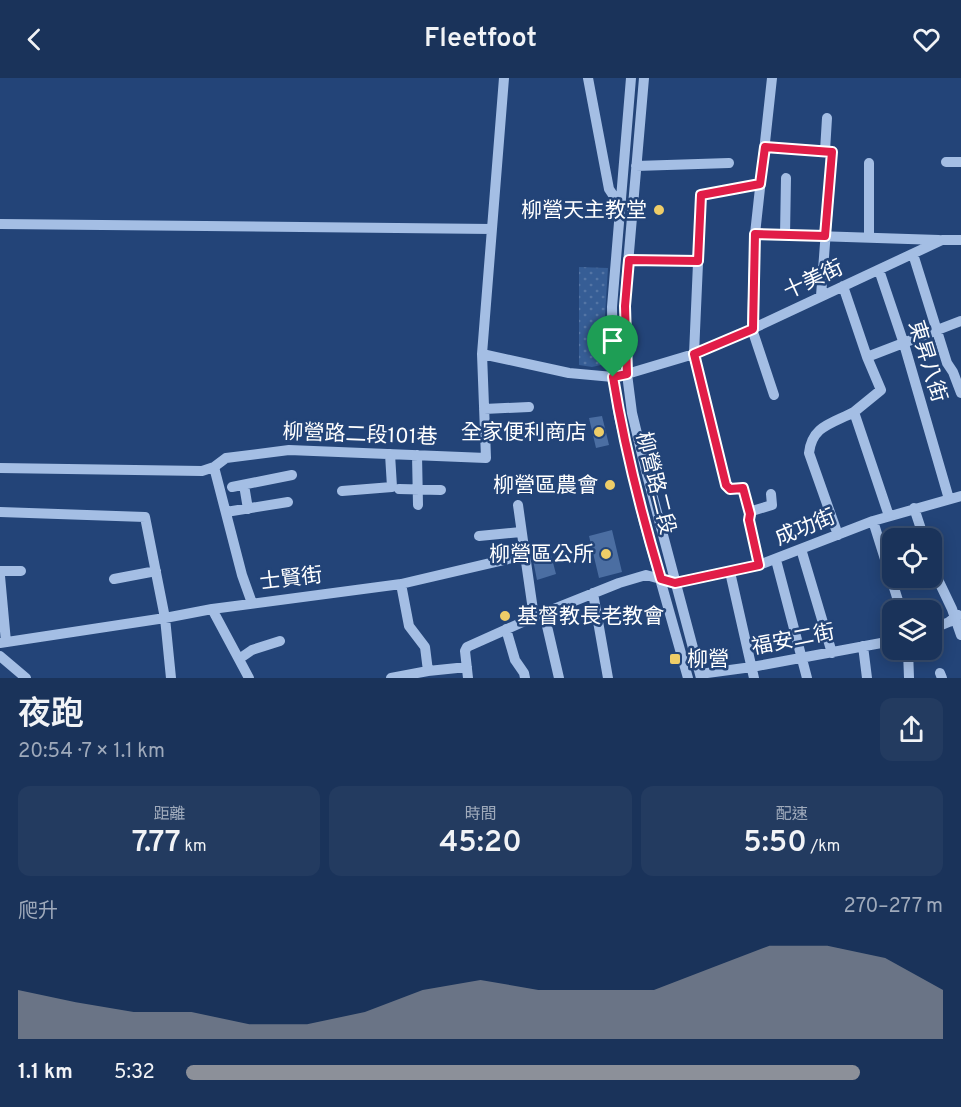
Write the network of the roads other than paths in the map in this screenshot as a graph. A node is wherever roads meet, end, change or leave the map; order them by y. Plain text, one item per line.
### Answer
1 (504, 78) edge
2 (588, 78) edge
3 (631, 78) edge
4 (644, 78) edge
5 (772, 78) edge
6 (827, 118) dead end
7 (765, 147) junction
8 (825, 151) junction
9 (946, 162) dead end
10 (961, 162) edge
11 (729, 164) dead end
12 (869, 164) dead end
13 (636, 166) junction
14 (786, 178) dead end
15 (760, 184) junction
16 (620, 207) junction
17 (633, 209) junction
18 (0, 224) edge
19 (492, 229) junction
20 (755, 234) junction
21 (784, 235) junction
22 (825, 236) junction
23 (869, 237) junction
24 (942, 240) junction
25 (961, 240) edge
26 (912, 254) junction
27 (629, 260) junction
28 (698, 261) junction
29 (879, 270) junction
30 (843, 286) junction
31 (821, 296) junction
32 (961, 321) edge
33 (753, 329) junction
34 (937, 329) junction
35 (904, 344) junction
36 (482, 354) junction
37 (694, 354) junction
38 (867, 357) junction
39 (627, 374) junction
40 (613, 377) junction
41 (961, 393) edge
42 (774, 395) dead end
43 (529, 407) dead end
44 (484, 409) junction
45 (854, 412) junction
46 (390, 454) junction
47 (417, 455) junction
48 (214, 467) junction
49 (0, 468) edge
50 (292, 475) dead end
51 (244, 485) junction
52 (232, 487) dead end
53 (399, 489) dead end
54 (418, 489) junction
55 (441, 490) dead end
56 (342, 491) dead end
57 (771, 494) dead end
58 (961, 496) edge
59 (949, 499) junction
60 (288, 502) dead end
61 (418, 504) dead end
62 (518, 504) dead end
63 (914, 508) junction
64 (248, 509) junction
65 (0, 512) edge
66 (226, 512) junction
67 (750, 514) junction
68 (888, 516) junction
69 (873, 520) junction
70 (921, 528) edge
71 (521, 532) junction
72 (838, 535) junction
73 (479, 536) dead end
74 (801, 549) junction
75 (525, 555) junction
76 (776, 560) junction
77 (759, 565) junction
78 (0, 571) edge
79 (21, 571) dead end
80 (156, 572) junction
81 (730, 572) junction
82 (0, 576) edge
83 (114, 579) dead end
84 (661, 579) junction
85 (675, 583) junction
86 (401, 584) junction
87 (942, 585) edge
88 (593, 593) junction
89 (898, 600) edge
90 (252, 603) junction
91 (212, 609) junction
92 (539, 615) junction
93 (958, 615) edge
94 (165, 618) junction
95 (942, 625) edge
96 (506, 629) junction
97 (961, 636) edge
98 (280, 641) dead end
99 (3, 643) edge
100 (882, 643) edge
101 (863, 646) junction
102 (832, 653) junction
103 (0, 656) edge
104 (802, 657) junction
105 (239, 659) junction
106 (908, 660) edge
107 (428, 671) junction
108 (468, 673) edge
109 (753, 673) edge
110 (700, 676) edge
111 (26, 678) edge
112 (171, 678) edge
113 (249, 678) edge
114 (391, 678) edge
115 (525, 678) edge
116 (559, 678) edge
117 (608, 678) edge
118 (688, 678) edge
119 (807, 678) edge
120 (867, 678) edge
121 (909, 678) edge

1 - 19 street, 柳營路二段101巷
2 - 16 street
3 - 16 street, 柳營路二段
4 - 13 street, 柳營路二段
5 - 7 street
6 - 8 street
7 - 8 street
7 - 15 street
8 - 22 street
9 - 10 street
11 - 13 street
12 - 23 street
13 - 17 street, 柳營路二段
14 - 21 street
15 - 20 street
15 - 28 street
16 - 17 street
16 - 40 street, 柳營路二段
17 - 27 street, 柳營路二段
18 - 19 street
19 - 36 street, 柳營路二段101巷
20 - 21 street
20 - 33 street
21 - 22 street
22 - 23 street
22 - 31 street
23 - 24 street
24 - 25 street, 十美街
24 - 26 street, 十美街
26 - 29 street, 十美街
26 - 34 street
27 - 28 street
27 - 39 street, 柳營路二段
28 - 37 street
29 - 30 street, 十美街
29 - 35 street, 東昇八街
30 - 31 street, 十美街
30 - 38 street
31 - 33 street, 十美街
32 - 34 street
33 - 37 street, 十美街
33 - 42 street
34 - 35 street
34 - 41 street
35 - 38 street
35 - 59 street, 東昇八街
36 - 40 street
36 - 44 street, 柳營路二段101巷
37 - 39 street, 十美街
37 - 67 street
38 - 45 street
39 - 40 street, 十美街
39 - 85 street, 柳營路二段
40 - 84 street, 柳營路二段
43 - 44 street
44 - 47 street, 柳營路二段101巷
45 - 68 street
45 - 72 street
46 - 47 street, 柳營路二段101巷
46 - 48 street, 柳營路二段101巷
46 - 56 street
47 - 54 street
48 - 49 street, 柳營路二段101巷
48 - 66 street
50 - 51 street
51 - 52 street
51 - 64 street
53 - 54 street
54 - 55 street
54 - 61 street
57 - 67 street
58 - 59 street, 成功街
59 - 63 street, 成功街
60 - 64 street
62 - 71 street
63 - 68 street, 成功街
63 - 70 street
64 - 66 street
65 - 80 street
66 - 90 street
67 - 77 street
68 - 69 street, 成功街
69 - 72 street, 成功街
69 - 89 street
71 - 73 street
71 - 75 street
72 - 74 street, 成功街
74 - 76 street, 成功街
74 - 102 street
75 - 86 street, 士賢街
75 - 92 street
76 - 77 street, 成功街
76 - 104 street
77 - 81 street, 成功街
78 - 79 street
80 - 83 street
80 - 94 street
81 - 85 street, 成功街
81 - 109 street
82 - 99 street
84 - 85 street, 成功街
84 - 88 street, 成功街
84 - 118 street, 柳營路二段
85 - 110 street, 柳營路二段
86 - 90 street, 士賢街
86 - 107 street
87 - 93 street
88 - 92 street, 成功街
88 - 117 street
90 - 91 street, 士賢街
91 - 94 street, 士賢街
91 - 105 street
92 - 96 street, 成功街
92 - 116 street
93 - 95 street
93 - 97 street
94 - 99 street, 士賢街
94 - 112 street
96 - 108 street, 成功街
96 - 115 street
98 - 105 street
100 - 101 street, 福安二街
101 - 102 street, 福安二街
101 - 120 street
102 - 104 street, 福安二街
103 - 111 street
104 - 109 street, 福安二街
104 - 119 street
105 - 113 street
106 - 121 street
107 - 108 street
107 - 114 street
109 - 110 street, 福安二街

